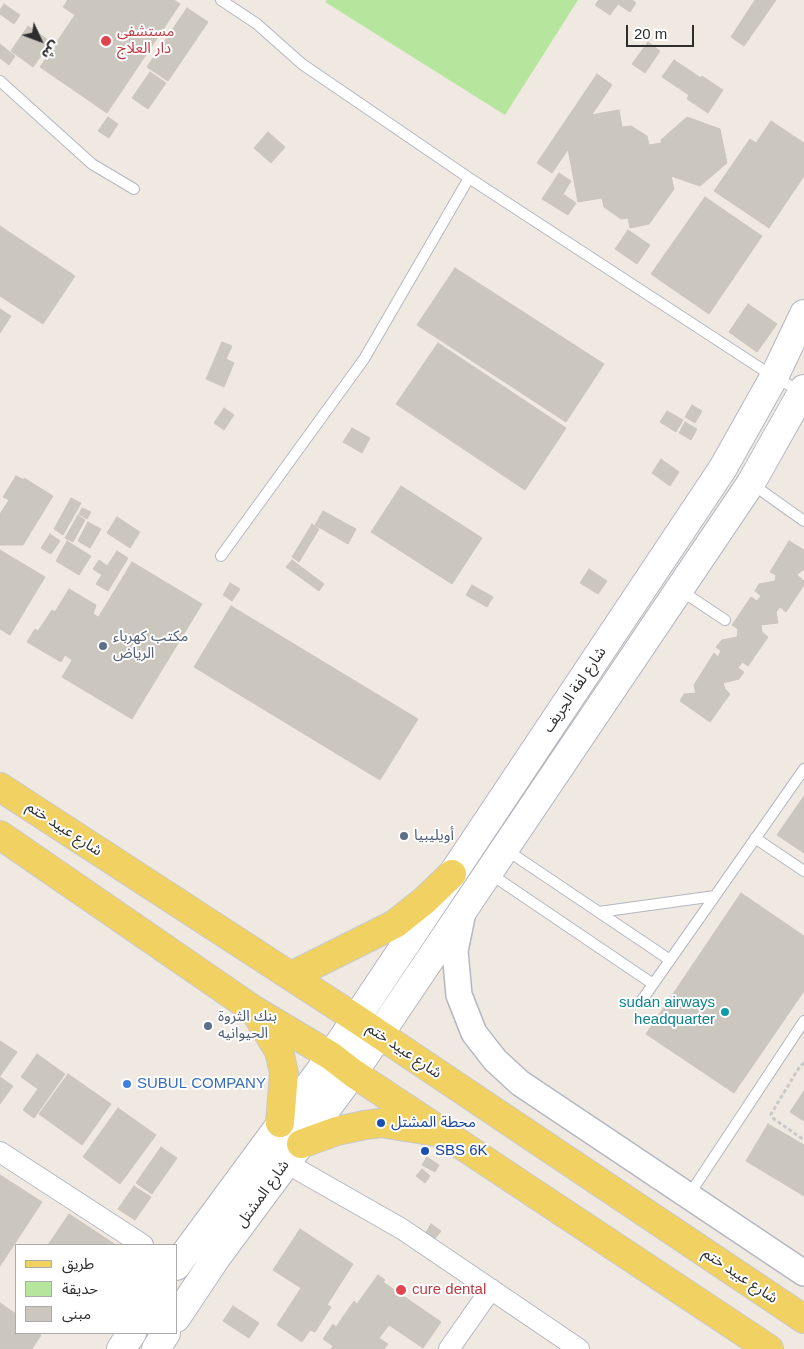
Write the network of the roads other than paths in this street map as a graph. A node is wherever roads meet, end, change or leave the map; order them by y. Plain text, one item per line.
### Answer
1 (221, 0) edge
2 (0, 81) edge
3 (469, 178) junction
4 (134, 189) dead end
5 (804, 314) edge
6 (774, 377) junction
7 (803, 391) edge
8 (723, 468) junction
9 (751, 483) junction
10 (804, 522) edge
11 (221, 556) dead end
12 (679, 589) junction
13 (725, 620) dead end
14 (804, 769) edge
15 (0, 787) edge
16 (0, 835) edge
17 (755, 838) junction
18 (504, 848) junction
19 (804, 871) edge
20 (488, 872) junction
21 (452, 874) junction
22 (715, 896) junction
23 (463, 909) junction
24 (599, 912) junction
25 (670, 960) junction
26 (291, 976) junction
27 (653, 984) junction
28 (642, 1000) dead end
29 (254, 1010) junction
30 (356, 1018) junction
31 (804, 1021) edge
32 (379, 1034) junction
33 (331, 1056) junction
34 (353, 1073) junction
35 (280, 1123) junction
36 (444, 1133) junction
37 (0, 1152) edge
38 (283, 1152) junction
39 (689, 1196) junction
40 (141, 1244) edge
41 (178, 1264) edge
42 (804, 1273) edge
43 (491, 1289) junction
44 (178, 1315) edge
45 (804, 1319) edge
46 (131, 1334) edge
47 (165, 1334) edge
48 (121, 1349) edge
49 (156, 1349) edge
50 (449, 1349) edge
51 (579, 1349) edge
52 (769, 1349) edge

1 - 3 lane
2 - 4 lane
3 - 6 lane
3 - 11 lane
5 - 6 main road, شارع لفة الجريف
6 - 7 lane
6 - 8 main road, شارع لفة الجريف
7 - 9 main road, شارع لفة الجريف
8 - 9 main road
8 - 21 main road, شارع لفة الجريف
9 - 10 lane
9 - 12 main road, شارع لفة الجريف
12 - 13 lane
12 - 18 main road, شارع لفة الجريف
14 - 17 lane
15 - 26 main road, شارع عبيد ختم
16 - 29 main road
17 - 19 lane
17 - 22 lane
18 - 20 main road, شارع لفة الجريف
18 - 24 lane
20 - 23 main road, شارع لفة الجريف
20 - 27 lane
21 - 26 main road
21 - 30 main road, شارع لفة الجريف
22 - 24 lane
22 - 25 lane
23 - 32 main road, شارع لفة الجريف
23 - 39 street
24 - 25 lane
25 - 27 lane
26 - 30 main road, شارع عبيد ختم
27 - 28 lane
29 - 33 main road
29 - 35 main road
30 - 32 main road, شارع عبيد ختم
30 - 33 main road, شارع لفة الجريف
31 - 39 lane
32 - 34 main road, شارع لفة الجريف
32 - 45 main road, شارع عبيد ختم
33 - 34 main road
33 - 35 main road, شارع المشتل
34 - 36 main road
34 - 38 main road, شارع المشتل
35 - 38 main road, شارع المشتل
36 - 38 main road
36 - 52 main road
37 - 40 street
38 - 41 main road, شارع المشتل
38 - 43 street
38 - 44 main road, شارع المشتل
39 - 42 street
43 - 50 street
43 - 51 street
46 - 48 main road
47 - 49 main road

